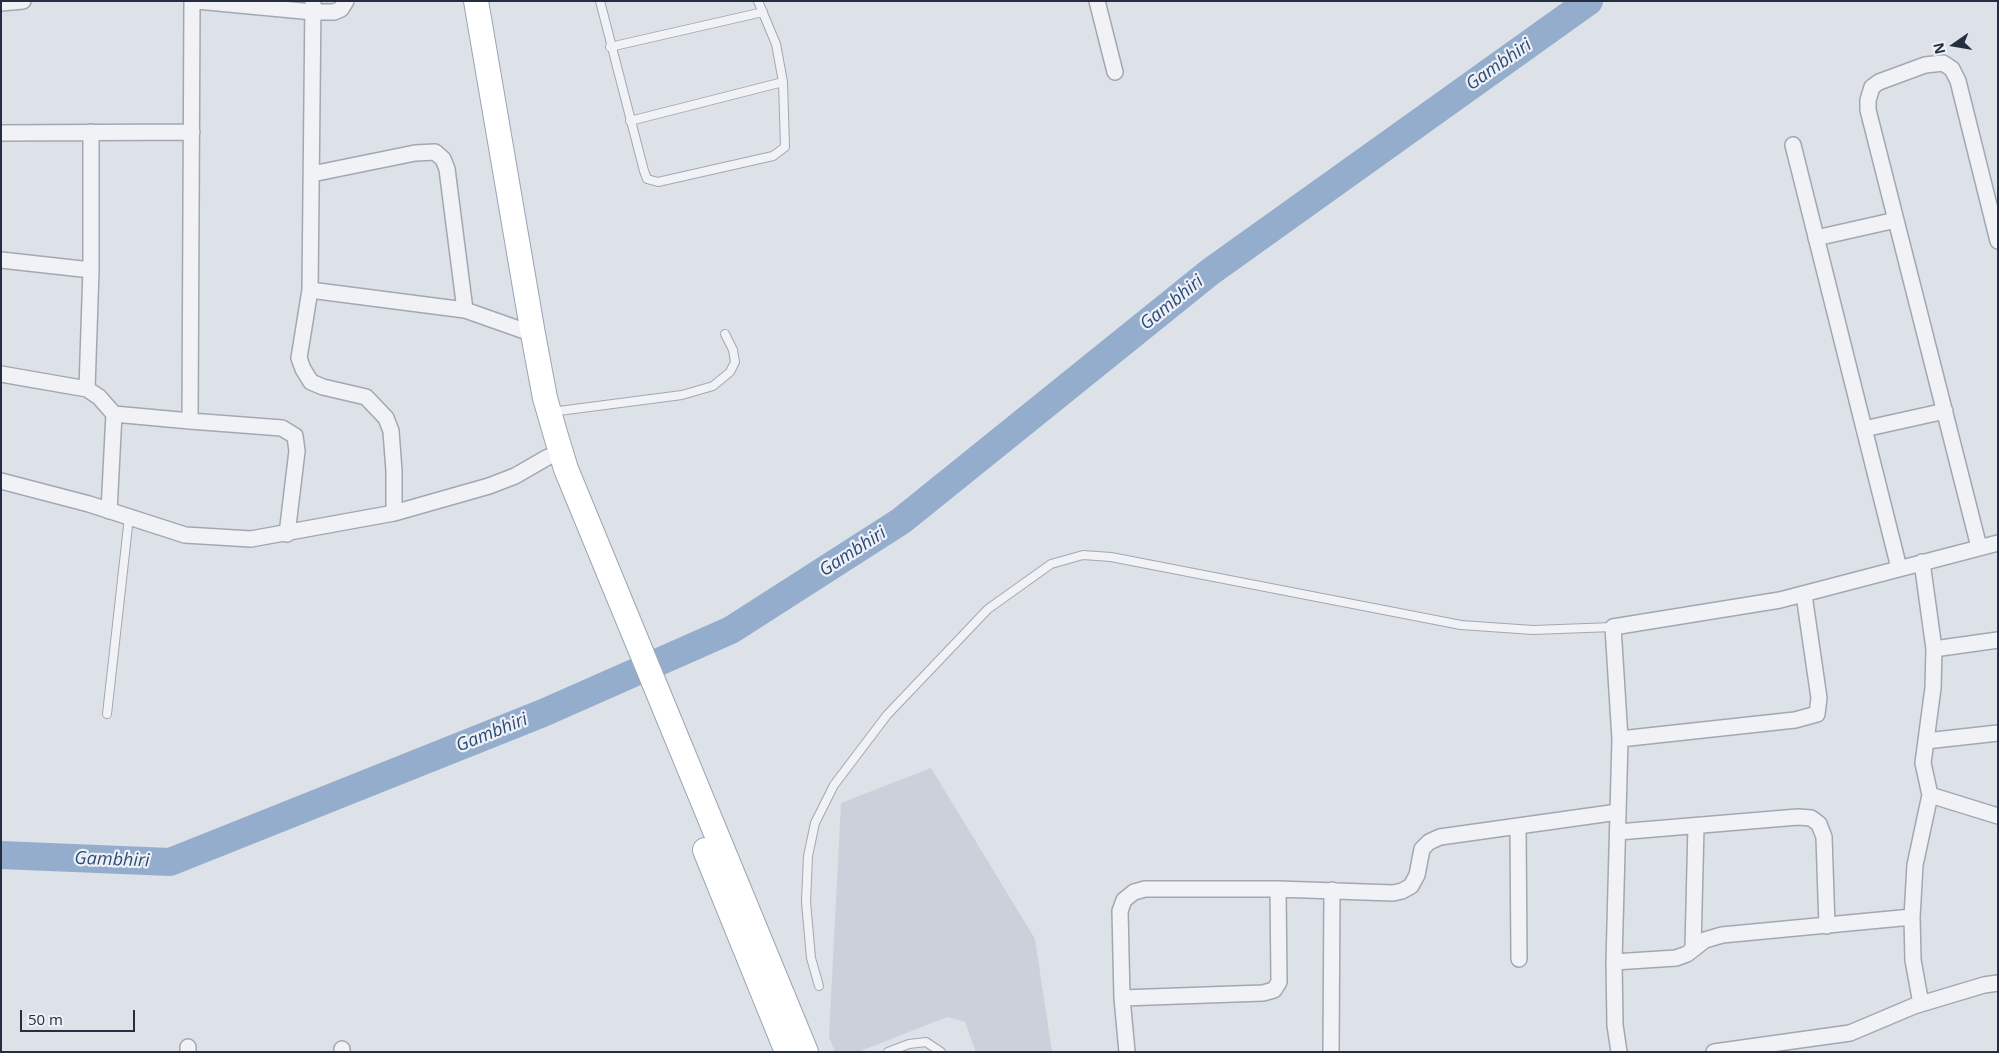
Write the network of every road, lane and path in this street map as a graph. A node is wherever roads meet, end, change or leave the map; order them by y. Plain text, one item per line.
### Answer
1 (23, 1) edge
2 (192, 1) edge
3 (197, 1) edge
4 (346, 1) edge
5 (476, 1) edge
6 (600, 1) edge
7 (758, 1) edge
8 (1097, 1) edge
9 (1, 2) edge
10 (213, 2) edge
11 (313, 7) edge
12 (763, 12) junction
13 (610, 47) junction
14 (1115, 72) dead end
15 (783, 82) junction
16 (630, 121) junction
17 (91, 132) junction
18 (192, 132) junction
19 (1, 133) edge
20 (1793, 145) dead end
21 (312, 174) junction
22 (1896, 220) junction
23 (1816, 238) junction
24 (1998, 241) edge
25 (1, 260) edge
26 (91, 270) junction
27 (310, 290) junction
28 (465, 310) junction
29 (533, 334) junction
30 (725, 334) dead end
31 (1, 374) edge
32 (87, 389) junction
33 (547, 405) junction
34 (1945, 411) junction
35 (114, 414) junction
36 (190, 421) junction
37 (1864, 429) junction
38 (548, 457) junction
39 (1, 481) edge
40 (109, 511) junction
41 (394, 513) junction
42 (129, 517) junction
43 (287, 534) junction
44 (1998, 543) edge
45 (1979, 548) junction
46 (1922, 562) junction
47 (1899, 568) junction
48 (1804, 595) junction
49 (1613, 626) junction
50 (1998, 640) edge
51 (1934, 649) junction
52 (106, 714) dead end
53 (1998, 733) edge
54 (1620, 739) junction
55 (1926, 741) junction
56 (1930, 796) junction
57 (1618, 812) junction
58 (1998, 816) edge
59 (1518, 826) junction
60 (1696, 826) junction
61 (1618, 832) junction
62 (1278, 889) junction
63 (1332, 890) junction
64 (1912, 917) junction
65 (1828, 926) junction
66 (1693, 948) junction
67 (1519, 959) dead end
68 (1614, 962) junction
69 (1998, 983) edge
70 (819, 986) dead end
71 (1122, 998) junction
72 (777, 1004) junction
73 (1920, 1004) junction
74 (780, 1048) edge
75 (806, 1052) edge
76 (888, 1052) edge
77 (941, 1052) edge
78 (1127, 1052) edge
79 (1331, 1052) edge
80 (1620, 1052) edge
81 (1714, 1052) edge

1 - 9 street
2 - 18 street
3 - 10 street
4 - 11 street
5 - 29 main road
6 - 13 lane
7 - 12 lane
8 - 14 street
10 - 11 street
11 - 21 street
12 - 13 lane
12 - 15 lane
13 - 16 lane
15 - 16 lane
15 - 16 lane
17 - 18 street
17 - 19 street
17 - 26 street
18 - 36 street
20 - 23 street
21 - 27 street
21 - 28 street
22 - 23 street
22 - 24 street
22 - 34 street
23 - 37 street
25 - 26 street
26 - 32 street
27 - 28 street
27 - 41 street
28 - 29 street
29 - 33 main road
30 - 33 lane
31 - 32 street
32 - 35 street
33 - 38 main road
33 - 72 main road
34 - 37 street
34 - 45 street
35 - 36 street
35 - 40 street
36 - 43 street
37 - 47 street
38 - 41 street
38 - 72 main road
39 - 40 street
40 - 42 street
41 - 43 street
42 - 43 street
42 - 52 lane
44 - 45 street
45 - 46 street
46 - 47 street
46 - 51 street
47 - 48 street
48 - 49 street
48 - 54 street
49 - 54 street
49 - 70 lane
50 - 51 street
51 - 55 street
53 - 55 street
54 - 57 street
55 - 56 street
56 - 58 street
56 - 64 street
57 - 59 street
57 - 61 street
59 - 63 street
59 - 67 street
60 - 61 street
60 - 65 street
60 - 66 street
61 - 68 street
62 - 63 street
62 - 71 street
62 - 71 street
63 - 79 street
64 - 65 street
64 - 73 street
65 - 66 street
66 - 68 street
68 - 80 street
69 - 73 street
71 - 78 street
72 - 74 main road
72 - 75 main road
73 - 81 street
76 - 77 lane

